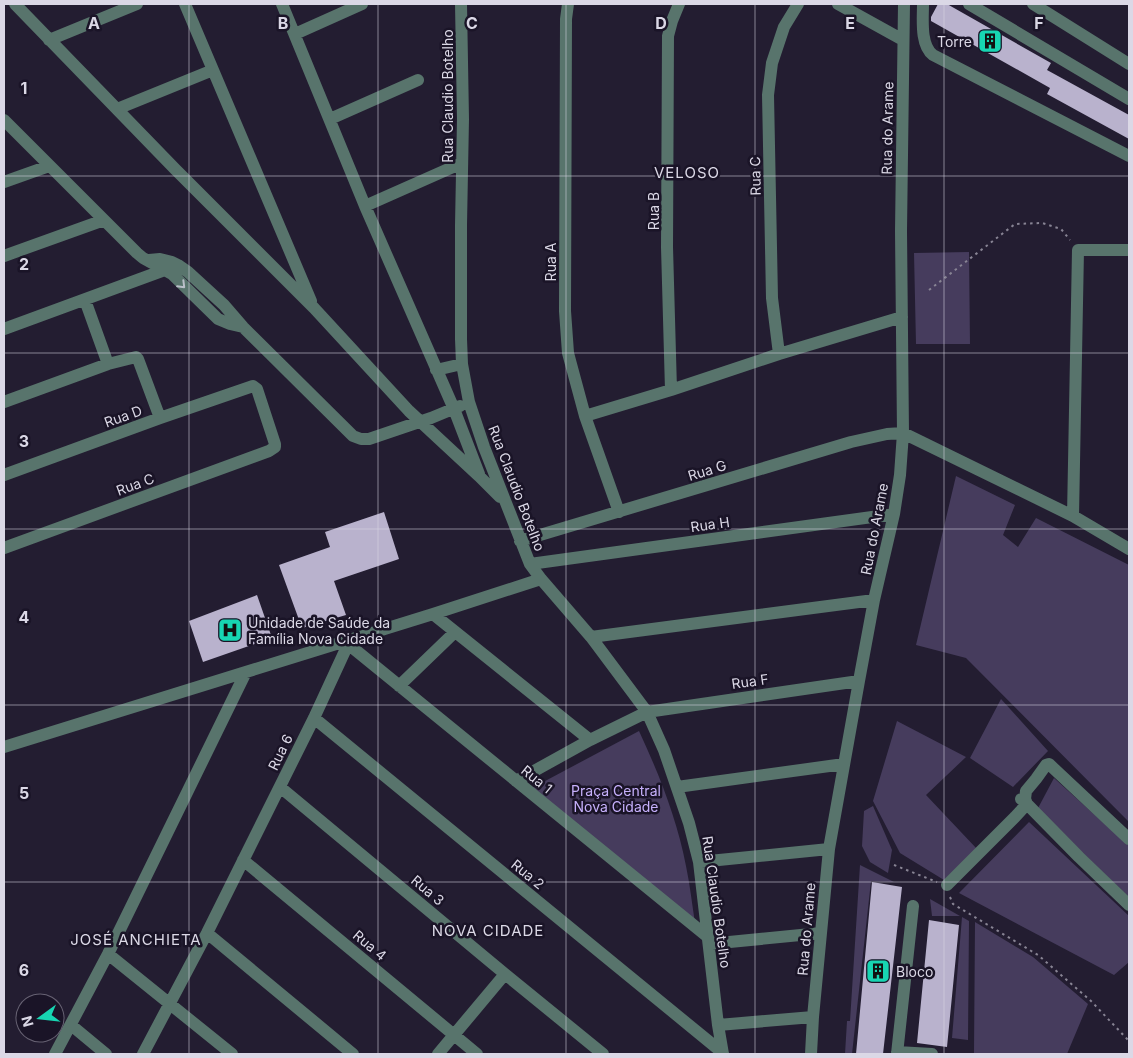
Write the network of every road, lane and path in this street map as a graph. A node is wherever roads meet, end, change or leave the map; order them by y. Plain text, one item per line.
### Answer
1 (15, 4) edge
2 (137, 4) edge
3 (185, 4) edge
4 (282, 4) edge
5 (362, 4) edge
6 (461, 4) edge
7 (568, 4) edge
8 (679, 4) edge
9 (798, 4) edge
10 (838, 4) edge
11 (904, 4) edge
12 (923, 4) edge
13 (969, 4) edge
14 (1033, 4) edge
15 (295, 34) junction
16 (49, 40) junction
17 (903, 40) junction
18 (1129, 64) edge
19 (213, 70) junction
20 (418, 80) dead end
21 (1129, 99) edge
22 (117, 109) junction
23 (330, 119) junction
24 (4, 120) edge
25 (1129, 156) edge
26 (462, 163) junction
27 (49, 166) junction
28 (4, 182) edge
29 (365, 206) junction
30 (104, 220) junction
31 (1078, 250) junction
32 (1129, 250) edge
33 (4, 256) edge
34 (149, 260) junction
35 (178, 265) junction
36 (166, 270) junction
37 (929, 290) dead end
38 (85, 300) junction
39 (314, 308) junction
40 (902, 317) junction
41 (243, 327) junction
42 (4, 329) edge
43 (778, 354) junction
44 (108, 364) junction
45 (462, 364) junction
46 (436, 370) junction
47 (671, 390) junction
48 (4, 402) edge
49 (469, 402) junction
50 (454, 409) junction
51 (585, 416) junction
52 (160, 418) junction
53 (420, 422) junction
54 (903, 433) junction
55 (275, 447) joint
56 (4, 475) edge
57 (479, 476) junction
58 (505, 502) junction
59 (620, 512) junction
60 (894, 514) junction
61 (1073, 516) junction
62 (520, 540) junction
63 (4, 548) edge
64 (1129, 549) edge
65 (530, 564) junction
66 (541, 579) junction
67 (874, 600) junction
68 (433, 614) junction
69 (455, 632) junction
70 (590, 637) junction
71 (349, 642) junction
72 (246, 672) junction
73 (858, 681) junction
74 (399, 686) junction
75 (647, 712) junction
76 (314, 718) junction
77 (590, 740) junction
78 (4, 748) edge
79 (844, 764) junction
80 (516, 781) junction
81 (280, 787) junction
82 (678, 787) junction
83 (1027, 804) junction
84 (1129, 839) edge
85 (829, 849) junction
86 (243, 860) junction
87 (699, 862) junction
88 (894, 865) dead end
89 (946, 885) junction
90 (1129, 905) edge
91 (913, 906) dead end
92 (207, 933) junction
93 (821, 933) junction
94 (709, 941) junction
95 (108, 954) junction
96 (504, 974) junction
97 (169, 1003) junction
98 (813, 1017) junction
99 (71, 1025) junction
100 (718, 1025) junction
101 (454, 1035) junction
102 (1129, 1041) edge
103 (897, 1053) edge
104 (55, 1054) edge
105 (106, 1054) edge
106 (143, 1054) edge
107 (232, 1054) edge
108 (353, 1054) edge
109 (438, 1054) edge
110 (477, 1054) edge
111 (604, 1054) edge
112 (723, 1054) edge
113 (811, 1054) edge
114 (932, 1054) edge

1 - 16 street
2 - 16 street
3 - 19 street
4 - 15 street
5 - 15 street
6 - 26 street, Rua Claudio Botelho
7 - 51 street, Rua A
8 - 47 street, Rua B
9 - 43 street, Rua C
10 - 17 street
11 - 17 street, Rua do Arame
12 - 25 street
13 - 21 street
14 - 18 street
15 - 23 street
16 - 22 street
17 - 40 street, Rua do Arame
19 - 22 street
19 - 39 street
20 - 23 street
22 - 39 street
23 - 29 street
24 - 27 street
26 - 29 street
26 - 45 street, Rua Claudio Botelho
27 - 28 street
27 - 30 street
29 - 46 street
30 - 33 street
30 - 34 street
31 - 32 street
31 - 37 path
31 - 61 street
34 - 35 street
34 - 36 street
35 - 36 street
35 - 41 street
36 - 38 street
36 -> 41 street
38 - 42 street
38 - 44 street
39 - 53 street
40 - 43 street
40 - 54 street, Rua do Arame
41 - 53 street
43 - 47 street
44 - 48 street
44 - 52 street
45 - 46 street
45 - 49 street, Rua Claudio Botelho
46 - 50 street
47 - 51 street
49 - 50 street
49 - 58 street, Rua Claudio Botelho
50 - 53 street
50 - 57 street
51 - 59 street, Rua A
52 - 55 street, Rua D
52 - 56 street, Rua D
53 - 57 street
54 - 59 street, Rua G
54 - 60 street, Rua do Arame
54 - 61 street
55 - 63 street, Rua C
57 - 58 street
58 - 62 street, Rua Claudio Botelho
59 - 62 street, Rua G
60 - 65 street, Rua H
60 - 67 street, Rua do Arame
61 - 64 street
62 - 65 street, Rua Claudio Botelho
65 - 66 street, Rua Claudio Botelho
66 - 68 street
66 - 70 street, Rua Claudio Botelho
67 - 70 street
67 - 73 street, Rua do Arame
68 - 69 street
68 - 71 street
69 - 74 street
69 - 77 street
70 - 75 street, Rua Claudio Botelho
71 - 72 street
71 - 74 street, Rua 1
71 - 76 street, Rua 6
72 - 78 street
72 - 95 street
73 - 75 street, Rua F
73 - 79 street, Rua do Arame
74 - 80 street, Rua 1
75 - 77 street, Rua F
75 - 82 street, Rua Claudio Botelho
76 - 81 street, Rua 6
76 - 112 street, Rua 2
77 - 80 street, Rua F
79 - 82 street
79 - 85 street, Rua do Arame
80 - 94 street, Rua 1
81 - 86 street, Rua 6
81 - 96 street, Rua 3
82 - 87 street, Rua Claudio Botelho
83 - 84 street
83 - 89 street
83 - 90 street
85 - 87 street
85 - 93 street, Rua do Arame
86 - 92 street, Rua 6
86 - 101 street, Rua 4
87 - 94 street, Rua Claudio Botelho
88 - 89 path
89 - 102 path
91 - 103 street
92 - 97 street, Rua 6
92 - 108 street
93 - 94 street
93 - 98 street, Rua do Arame
94 - 100 street, Rua Claudio Botelho
95 - 97 street
95 - 99 street
96 - 101 street
96 - 111 street, Rua 3
97 - 106 street, Rua 6
97 - 107 street
98 - 100 street
98 - 113 street, Rua do Arame
99 - 104 street
99 - 105 street
100 - 112 street, Rua Claudio Botelho
101 - 109 street
101 - 110 street, Rua 4
103 - 114 street

